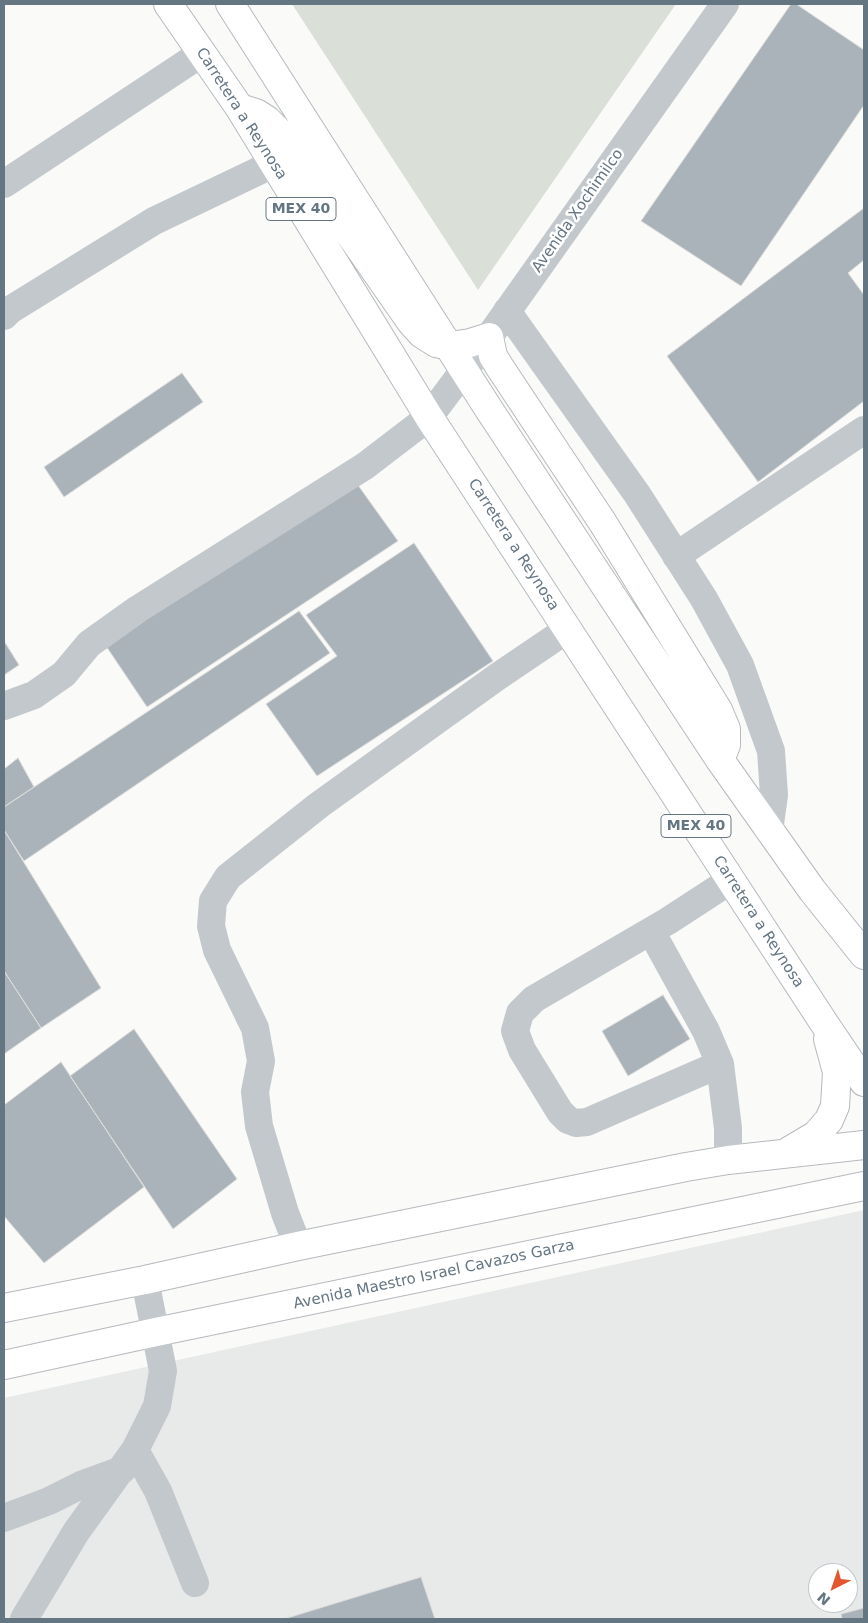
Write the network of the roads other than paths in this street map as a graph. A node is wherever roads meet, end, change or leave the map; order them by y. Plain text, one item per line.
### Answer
1 (168, 4) edge
2 (230, 4) edge
3 (725, 4) edge
4 (202, 52) junction
5 (239, 108) junction
6 (273, 164) junction
7 (4, 184) edge
8 (507, 311) junction
9 (4, 316) edge
10 (489, 337) junction
11 (450, 346) junction
12 (464, 370) junction
13 (429, 417) junction
14 (864, 430) edge
15 (676, 556) junction
16 (568, 629) junction
17 (4, 706) edge
18 (720, 760) junction
19 (769, 831) junction
20 (731, 880) junction
21 (651, 931) junction
22 (864, 955) edge
23 (824, 1023) junction
24 (720, 1064) junction
25 (864, 1082) edge
26 (864, 1145) edge
27 (786, 1153) junction
28 (728, 1160) junction
29 (864, 1186) edge
30 (298, 1246) junction
31 (145, 1280) junction
32 (4, 1308) edge
33 (156, 1332) junction
34 (4, 1365) edge
35 (128, 1460) junction
36 (4, 1518) edge
37 (195, 1583) dead end
38 (24, 1619) edge

1 - 4 main road, Carretera a Reynosa / MEX 40
2 - 11 main road, MEX 40
3 - 8 street, Avenida Xochimilco
4 - 5 main road, Carretera a Reynosa / MEX 40
4 - 7 street
5 - 6 main road, Carretera a Reynosa / MEX 40
5 - 11 main road
6 - 9 street
6 - 13 main road, Carretera a Reynosa / MEX 40
8 - 10 street, Avenida Xochimilco
8 - 15 street
10 - 11 main road
10 - 12 street, Avenida Xochimilco
10 - 18 main road
11 - 12 main road, MEX 40
12 - 13 street, Avenida Xochimilco
12 - 18 main road, MEX 40
13 - 16 main road, Carretera a Reynosa / MEX 40
13 - 17 street, Avenida Xochimilco
14 - 15 street
15 - 19 street
16 - 20 main road, Carretera a Reynosa / MEX 40
16 - 30 street
18 - 19 main road, MEX 40
19 - 22 main road, MEX 40
20 - 21 street
20 - 23 main road, Carretera a Reynosa / MEX 40
21 - 24 street
21 - 24 street
23 - 25 main road, Carretera a Reynosa / MEX 40
23 - 27 main road
24 - 28 street
26 - 27 main road
27 - 28 main road
28 - 30 main road
29 - 33 main road, Avenida Maestro Israel Cavazos Garza
30 - 31 main road
31 - 32 main road
31 - 33 street
33 - 34 main road, Avenida Maestro Israel Cavazos Garza
33 - 35 street
35 - 36 street
35 - 37 street
35 - 38 street

